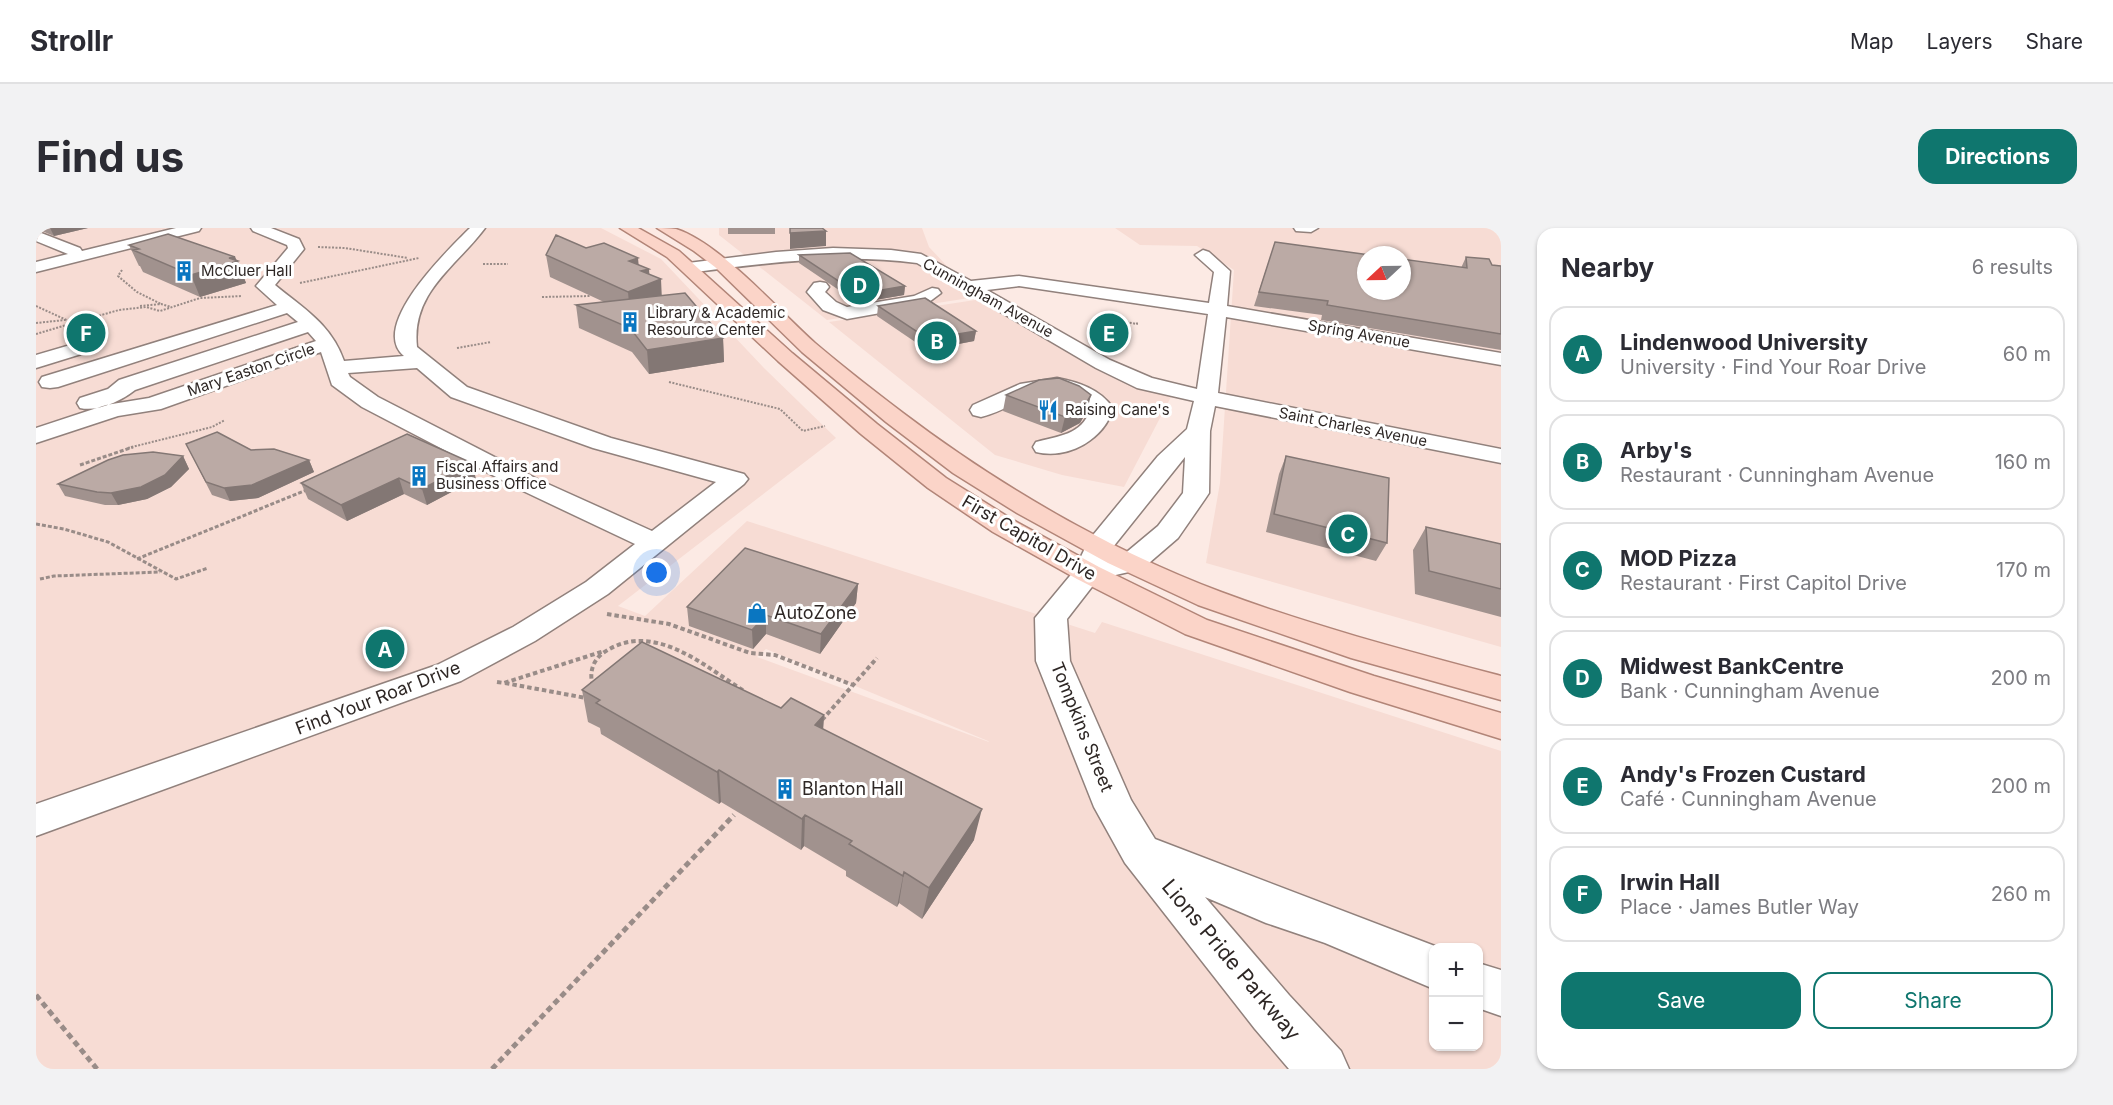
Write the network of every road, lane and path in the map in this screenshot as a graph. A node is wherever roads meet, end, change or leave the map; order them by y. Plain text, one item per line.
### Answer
1 (171, 228) edge
2 (194, 228) edge
3 (258, 228) edge
4 (478, 228) edge
5 (491, 228) edge
6 (627, 228) edge
7 (664, 228) edge
8 (1301, 228) edge
9 (1311, 228) edge
10 (36, 236) edge
11 (807, 239) edge
12 (827, 239) junction
13 (764, 242) dead end
14 (295, 247) junction
15 (113, 248) junction
16 (74, 251) junction
17 (887, 253) junction
18 (1203, 255) dead end
19 (412, 258) junction
20 (427, 258) dead end
21 (36, 261) edge
22 (483, 264) dead end
23 (508, 264) dead end
24 (721, 264) junction
25 (36, 267) edge
26 (688, 268) junction
27 (970, 286) junction
28 (819, 287) dead end
29 (1070, 291) dead end
30 (260, 293) junction
31 (932, 293) dead end
32 (591, 296) edge
33 (542, 297) dead end
34 (160, 304) junction
35 (36, 306) edge
36 (172, 307) junction
37 (288, 307) junction
38 (119, 310) junction
39 (1216, 311) junction
40 (427, 317) dead end
41 (65, 320) junction
42 (36, 323) edge
43 (73, 323) junction
44 (312, 324) junction
45 (78, 325) dead end
46 (36, 334) edge
47 (104, 341) dead end
48 (491, 342) dead end
49 (328, 343) junction
50 (458, 348) dead end
51 (425, 352) junction
52 (1129, 358) dead end
53 (1501, 359) edge
54 (36, 362) edge
55 (336, 368) junction
56 (43, 377) edge
57 (669, 382) edge
58 (1204, 397) junction
59 (84, 405) junction
60 (981, 410) dead end
61 (225, 420) dead end
62 (36, 421) edge
63 (829, 426) dead end
64 (212, 427) junction
65 (1198, 431) junction
66 (207, 432) dead end
67 (36, 436) edge
68 (1045, 447) dead end
69 (1501, 456) edge
70 (80, 465) dead end
71 (314, 487) edge
72 (36, 524) edge
73 (655, 543) junction
74 (138, 559) junction
75 (1094, 560) junction
76 (1132, 563) junction
77 (208, 568) dead end
78 (161, 572) junction
79 (40, 579) dead end
80 (600, 613) dead end
81 (608, 649) junction
82 (877, 658) dead end
83 (486, 680) dead end
84 (504, 683) junction
85 (853, 685) junction
86 (1501, 688) edge
87 (594, 689) edge
88 (753, 696) edge
89 (595, 700) edge
90 (819, 723) edge
91 (1501, 726) edge
92 (734, 815) edge
93 (36, 820) edge
94 (1140, 851) junction
95 (1429, 965) edge
96 (1483, 986) edge
97 (1501, 993) edge
98 (36, 995) edge
99 (97, 1069) edge
100 (492, 1069) edge
101 (1323, 1069) edge

1 - 16 street
2 - 15 street
3 - 14 street
4 - 51 street, Find Your Roar Drive
5 - 40 street
6 - 26 main road, First Capitol Drive
7 - 24 main road, First Capitol Drive
8 - 9 street
10 - 16 street
11 - 12 street
12 - 13 street
12 - 17 street
14 - 19 path
14 - 30 street
15 - 25 street
15 - 34 path
16 - 21 street
17 - 24 street, Cunningham Avenue
17 - 27 street, Cunningham Avenue
18 - 39 street
19 - 20 path
19 - 30 path
22 - 23 path
24 - 26 street, Cunningham Avenue
24 - 75 main road, First Capitol Drive
26 - 75 main road, First Capitol Drive
27 - 39 street, Spring Avenue
27 - 58 street, Cunningham Avenue
28 - 31 street
29 - 52 street
30 - 36 path
30 - 37 street, Mary Easton Circle
32 - 33 path
34 - 36 path
34 - 38 path
35 - 41 path
36 - 38 path
37 - 44 street, Mary Easton Circle
37 - 56 street
38 - 43 path
39 - 53 street, Spring Avenue
39 - 58 street
41 - 42 path
41 - 43 path
43 - 45 path
43 - 46 path
44 - 49 street, Mary Easton Circle
44 - 59 street
47 - 54 street
48 - 50 path
49 - 55 street
49 - 67 street, Mary Easton Circle
51 - 55 street
51 - 73 street, Find Your Roar Drive
55 - 73 street
56 - 59 street
57 - 63 path
58 - 65 street
58 - 69 street, Saint Charles Avenue
59 - 62 street
60 - 68 street
61 - 64 path
64 - 66 path
64 - 70 path
65 - 75 street, Tompkins Street
65 - 76 street
71 - 74 path
72 - 74 path
73 - 93 street, Find Your Roar Drive
74 - 78 path
75 - 76 main road, First Capitol Drive
75 - 91 main road, First Capitol Drive
75 - 94 street, Tompkins Street
76 - 86 main road, First Capitol Drive
77 - 78 path
78 - 79 path
80 - 85 path
81 - 84 path
81 - 87 path
81 - 88 path
82 - 85 path
83 - 84 path
84 - 89 path
85 - 90 path
92 - 100 path
94 - 95 street
94 - 101 street, Lions Pride Parkway
96 - 97 street
98 - 99 path

